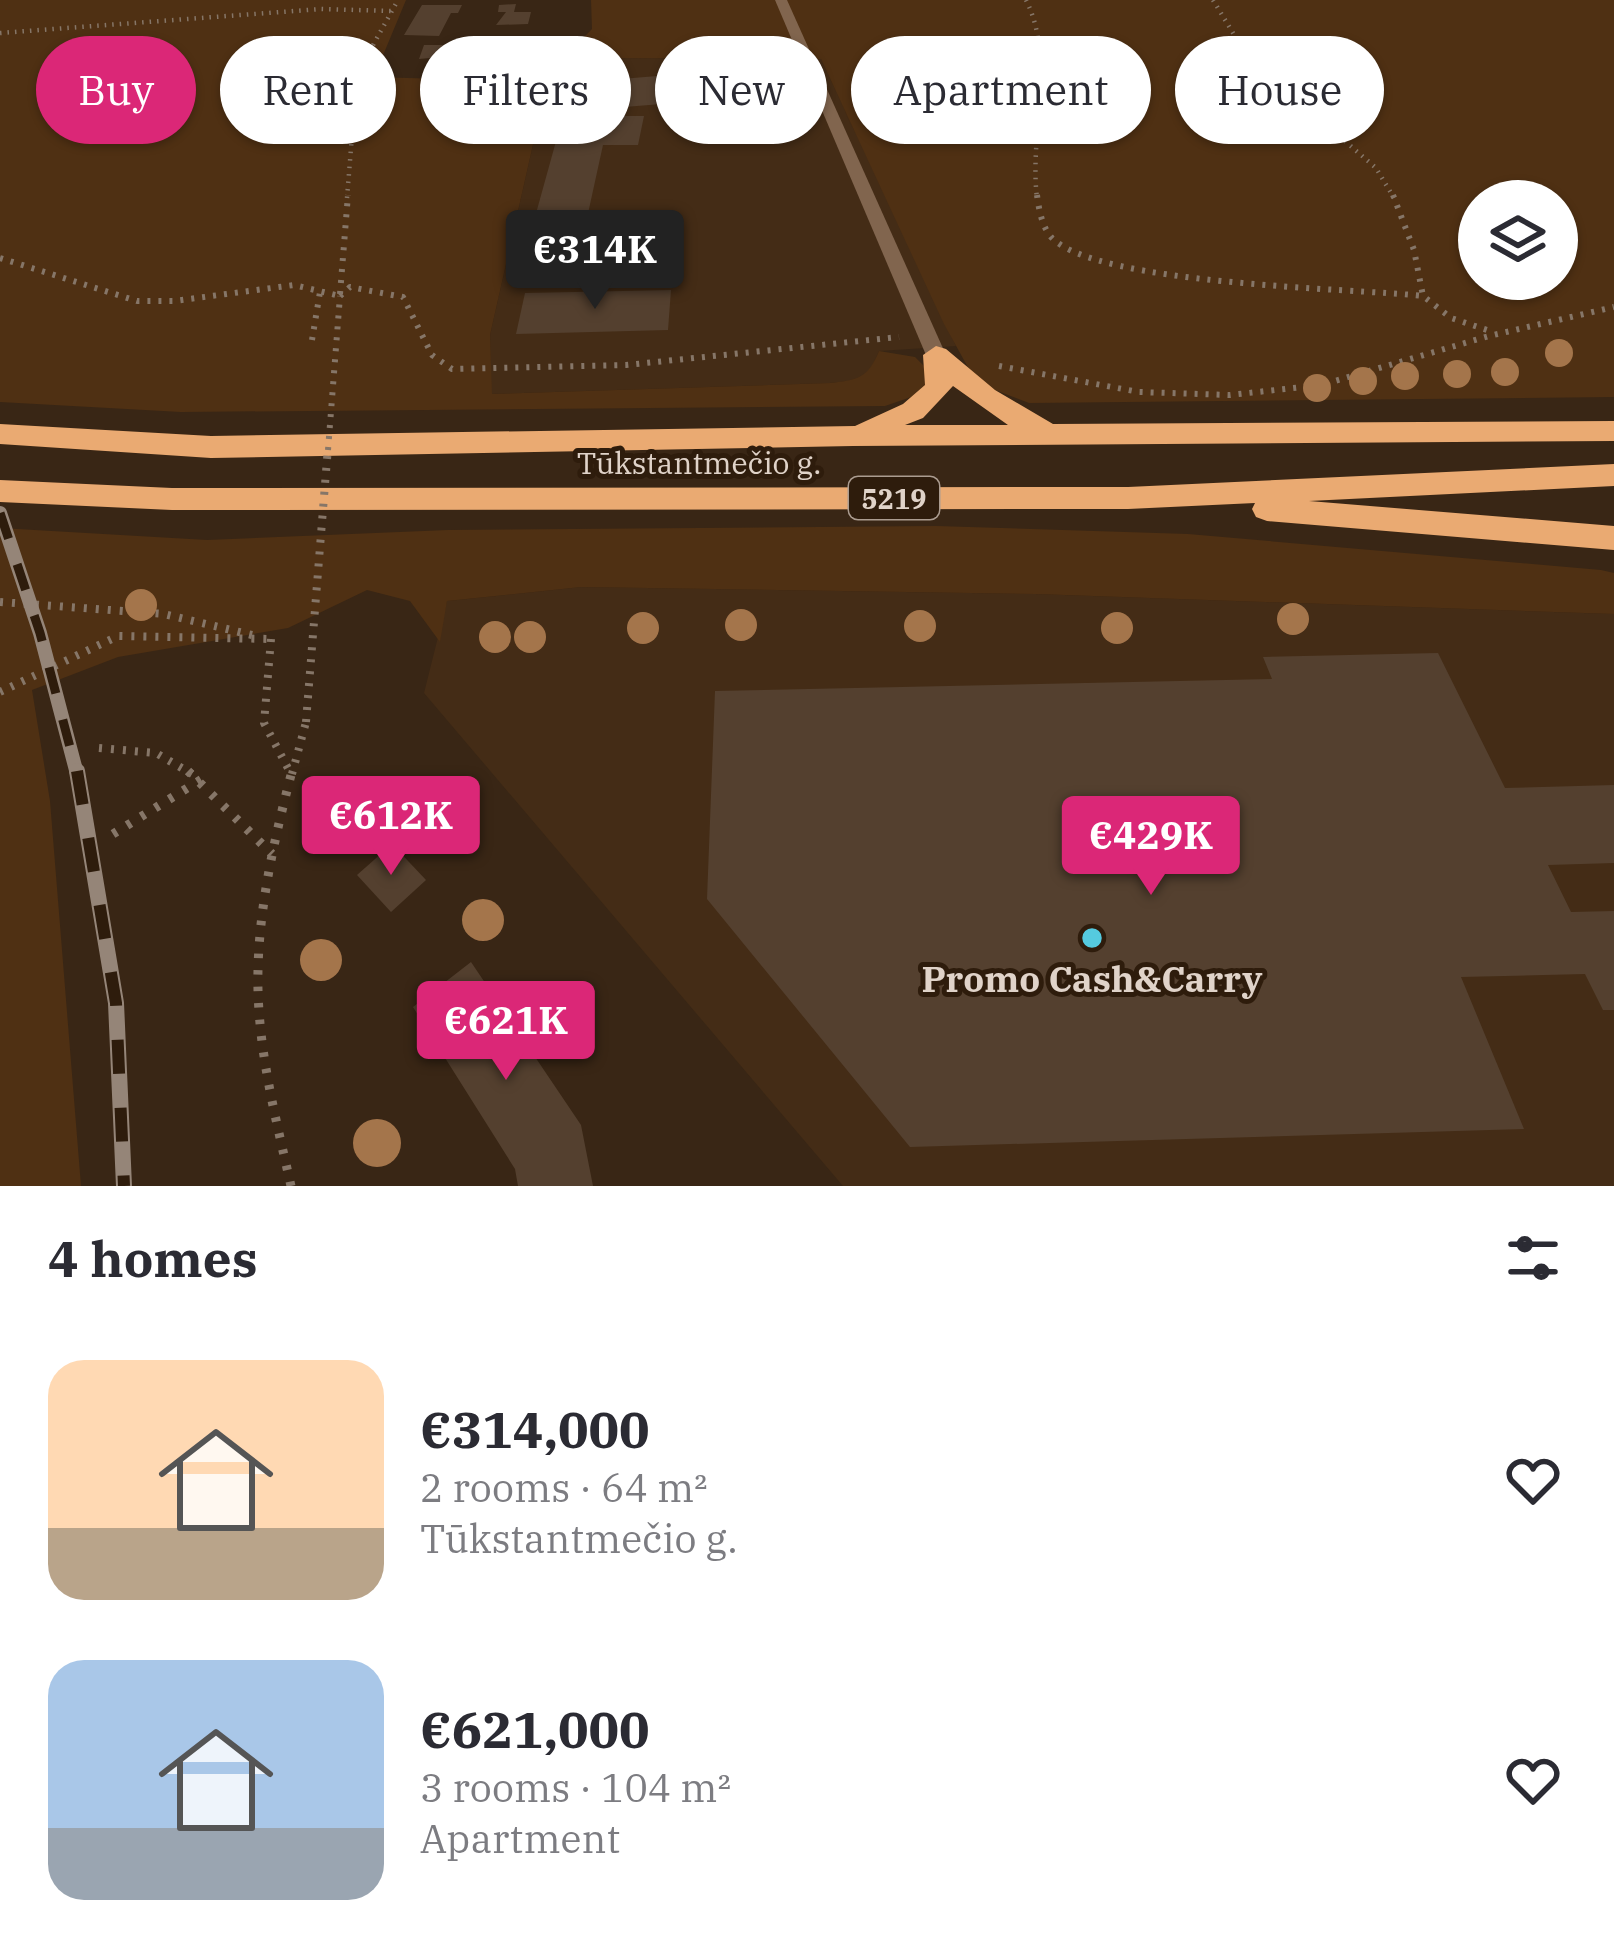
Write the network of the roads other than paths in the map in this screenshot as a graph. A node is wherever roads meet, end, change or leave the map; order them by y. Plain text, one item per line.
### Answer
1 (781, 0) edge
2 (931, 345) junction
3 (1614, 422) edge
4 (1567, 431) junction
5 (1614, 431) edge
6 (0, 434) edge
7 (1057, 435) junction
8 (853, 436) junction
9 (1614, 476) edge
10 (0, 491) edge
11 (1128, 498) junction
12 (1614, 538) edge

1 - 2 street
2 - 7 highway
2 - 8 highway
3 - 4 highway
4 - 5 highway, Tūkstantmečio g. / 5219
4 - 7 highway, Tūkstantmečio g. / 5219
6 - 8 highway, Tūkstantmečio g. / 5219
7 - 8 highway, Tūkstantmečio g. / 5219
9 - 11 highway, Tūkstantmečio g. / 5219
10 - 11 highway, Tūkstantmečio g. / 5219
11 - 12 highway

